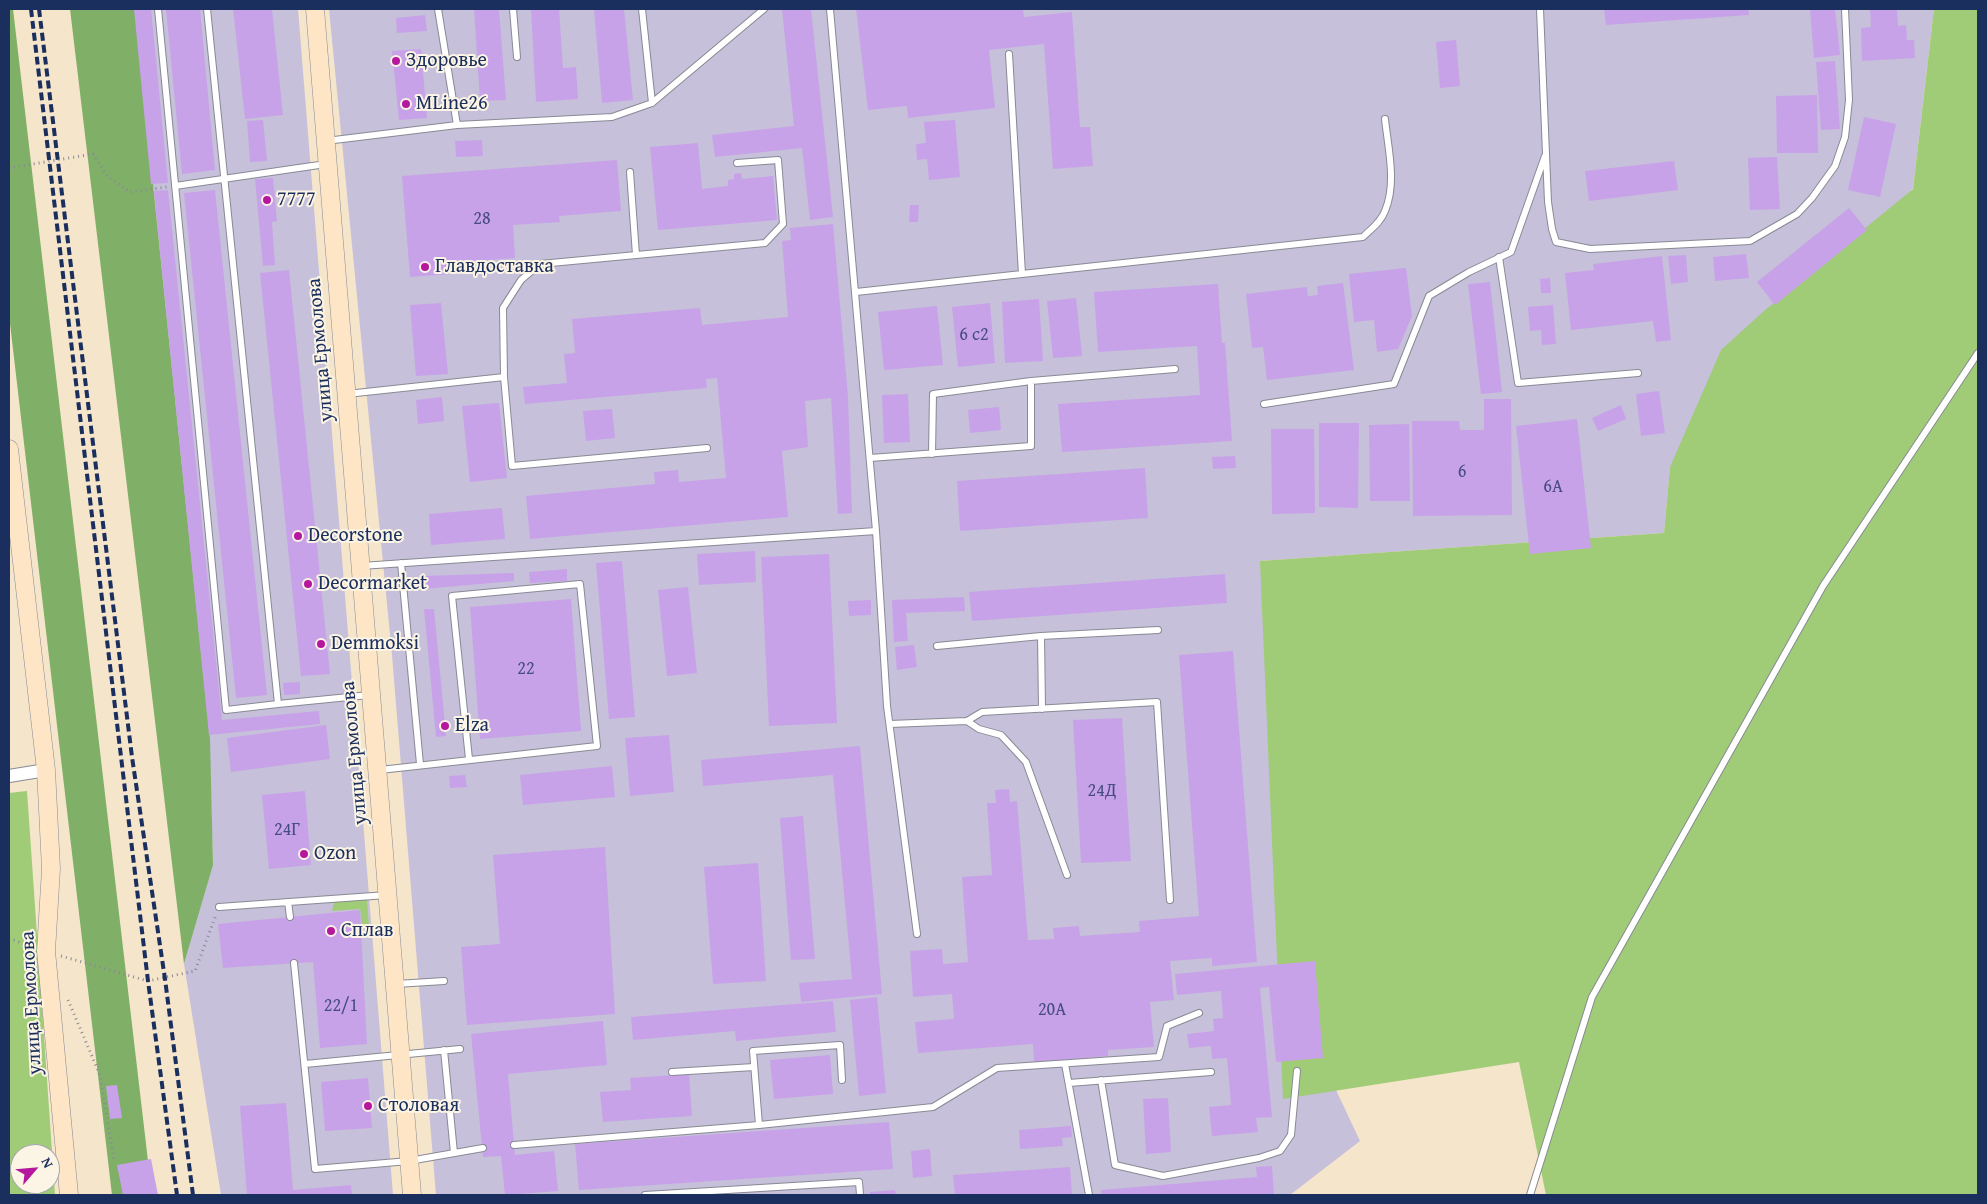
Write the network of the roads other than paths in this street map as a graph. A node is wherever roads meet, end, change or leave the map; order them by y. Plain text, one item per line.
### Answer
1 (158, 9) edge
2 (207, 9) edge
3 (315, 9) edge
4 (438, 9) edge
5 (513, 9) edge
6 (642, 9) edge
7 (764, 9) edge
8 (830, 9) edge
9 (1540, 9) edge
10 (1845, 9) edge
11 (1009, 54) dead end
12 (517, 56) dead end
13 (652, 103) junction
14 (1385, 119) dead end
15 (457, 125) junction
16 (325, 141) junction
17 (1546, 152) junction
18 (737, 163) dead end
19 (327, 164) junction
20 (630, 172) dead end
21 (224, 179) junction
22 (175, 186) junction
23 (636, 255) junction
24 (1500, 257) junction
25 (1022, 274) junction
26 (856, 292) junction
27 (1978, 353) edge
28 (1175, 369) dead end
29 (1638, 373) dead end
30 (504, 377) junction
31 (1031, 381) junction
32 (345, 394) junction
33 (1264, 404) dead end
34 (707, 448) dead end
35 (9, 449) edge
36 (932, 454) junction
37 (870, 458) junction
38 (876, 531) junction
39 (401, 563) junction
40 (360, 566) junction
41 (1158, 630) dead end
42 (1041, 636) junction
43 (937, 646) dead end
44 (372, 695) junction
45 (278, 704) junction
46 (1042, 709) junction
47 (967, 721) junction
48 (890, 724) junction
49 (469, 759) junction
50 (420, 764) junction
51 (46, 770) junction
52 (378, 770) junction
53 (9, 776) edge
54 (1067, 875) dead end
55 (387, 895) junction
56 (1170, 900) dead end
57 (288, 902) junction
58 (219, 907) road end
59 (290, 917) dead end
60 (917, 934) dead end
61 (294, 963) dead end
62 (444, 981) dead end
63 (394, 984) junction
64 (1199, 1013) dead end
65 (460, 1049) dead end
66 (444, 1050) junction
67 (400, 1054) junction
68 (305, 1064) junction
69 (1065, 1064) junction
70 (754, 1066) junction
71 (1297, 1071) dead end
72 (672, 1072) dead end
73 (1211, 1072) dead end
74 (842, 1080) dead end
75 (1101, 1080) junction
76 (1068, 1083) junction
77 (758, 1125) junction
78 (514, 1145) dead end
79 (482, 1148) dead end
80 (454, 1153) junction
81 (409, 1161) junction
82 (69, 1195) edge
83 (412, 1195) edge
84 (645, 1195) edge
85 (860, 1195) edge
86 (1089, 1195) edge
87 (1530, 1195) edge

1 - 22 lane
2 - 21 lane
3 - 16 main road, улица Ермолова
4 - 15 lane
5 - 12 lane
6 - 13 lane
7 - 13 lane
8 - 26 lane
9 - 17 lane
10 - 17 lane
11 - 25 lane
13 - 15 lane
14 - 25 lane
15 - 16 lane
16 - 19 main road, улица Ермолова
17 - 24 lane
18 - 23 lane
19 - 21 lane
19 - 32 main road, улица Ермолова
20 - 23 lane
21 - 22 lane
21 - 45 lane
22 - 45 lane
23 - 30 lane
24 - 29 lane
24 - 33 lane
25 - 26 lane
26 - 37 lane
27 - 87 lane
28 - 31 lane
30 - 32 lane
30 - 34 lane
31 - 36 lane
31 - 36 lane
32 - 40 main road, улица Ермолова
35 - 51 main road, улица Ермолова
36 - 37 lane
37 - 38 lane
38 - 39 lane
38 - 48 lane
39 - 40 lane
39 - 50 lane
40 - 44 main road, улица Ермолова
41 - 42 lane
42 - 43 lane
42 - 46 lane
44 - 45 lane
44 - 52 main road, улица Ермолова
46 - 47 lane
46 - 56 lane
47 - 48 lane
47 - 54 lane
48 - 60 lane
49 - 49 lane
49 - 50 lane
50 - 52 lane
51 - 53 street
51 - 82 main road, улица Ермолова
52 - 55 main road, улица Ермолова
55 - 57 lane
55 - 63 main road, улица Ермолова
57 - 58 lane
57 - 59 lane
61 - 68 lane
62 - 63 lane
63 - 67 main road, улица Ермолова
64 - 69 lane
65 - 66 lane
66 - 67 lane
66 - 80 lane
67 - 68 lane
67 - 81 main road, улица Ермолова
68 - 81 lane
69 - 76 lane
69 - 77 lane
70 - 72 lane
70 - 74 lane
70 - 77 lane
71 - 75 lane
73 - 75 lane
75 - 76 lane
76 - 86 lane
77 - 78 lane
79 - 80 lane
80 - 81 lane
81 - 83 main road, улица Ермолова
84 - 85 lane

